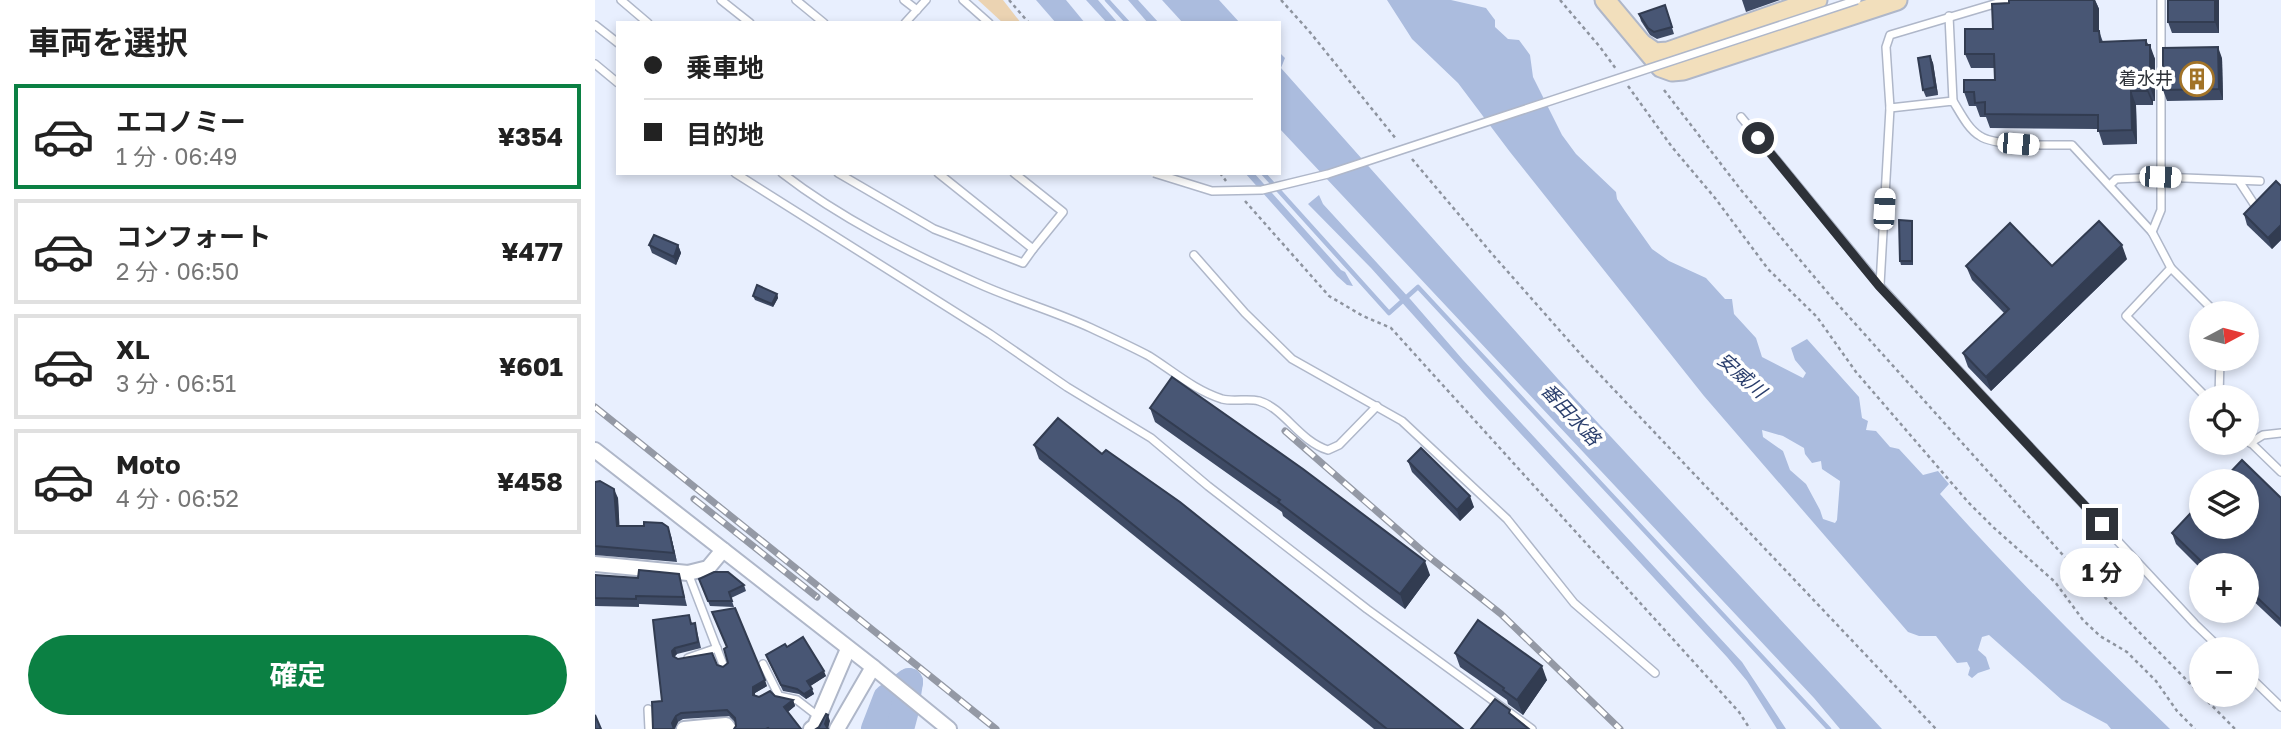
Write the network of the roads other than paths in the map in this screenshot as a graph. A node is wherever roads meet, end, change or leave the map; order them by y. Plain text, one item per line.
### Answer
1 (621, 0) edge
2 (721, 0) edge
3 (796, 0) edge
4 (904, 0) edge
5 (926, 0) edge
6 (963, 0) edge
7 (1605, 0) edge
8 (1817, 0) edge
9 (1857, 0) edge
10 (1897, 0) edge
11 (2008, 0) edge
12 (2161, 0) edge
13 (917, 10) junction
14 (1949, 16) junction
15 (646, 21) edge
16 (747, 21) edge
17 (822, 21) edge
18 (907, 21) edge
19 (987, 21) edge
20 (595, 25) edge
21 (616, 41) edge
22 (1644, 45) junction
23 (595, 64) edge
24 (616, 81) edge
25 (1953, 102) junction
26 (1890, 108) junction
27 (1741, 117) dead end
28 (737, 175) edge
29 (785, 175) edge
30 (841, 175) edge
31 (940, 175) edge
32 (1017, 175) edge
33 (1160, 175) edge
34 (2160, 177) junction
35 (2239, 181) junction
36 (2260, 181) dead end
37 (2110, 185) junction
38 (2254, 204) edge
39 (2151, 232) junction
40 (1033, 249) junction
41 (1195, 255) dead end
42 (2171, 268) junction
43 (1879, 286) junction
44 (2203, 301) edge
45 (2194, 385) edge
46 (1377, 406) junction
47 (2281, 433) edge
48 (2259, 437) edge
49 (595, 450) edge
50 (2259, 451) edge
51 (2281, 472) edge
52 (723, 550) junction
53 (595, 564) edge
54 (688, 573) junction
55 (2209, 637) edge
56 (717, 648) junction
57 (849, 649) junction
58 (680, 659) edge
59 (763, 664) dead end
60 (724, 667) edge
61 (873, 667) junction
62 (1655, 673) dead end
63 (2259, 686) edge
64 (2281, 707) edge
65 (648, 709) dead end
66 (932, 719) edge
67 (815, 723) edge
68 (699, 728) edge
69 (649, 729) edge
70 (684, 729) edge
71 (729, 729) edge
72 (837, 729) edge
73 (949, 729) edge
74 (1532, 729) edge

1 - 15 lane
2 - 16 lane
3 - 17 lane
4 - 13 lane
5 - 13 lane
6 - 19 lane
7 - 22 street
8 - 22 street
9 - 33 lane, bridge
10 - 22 street
11 - 14 lane
12 - 34 lane
13 - 18 lane
14 - 25 lane
14 - 26 lane
20 - 21 lane
23 - 24 lane
25 - 26 lane
25 - 37 lane
26 - 43 lane
27 - 43 lane
28 - 74 lane
29 - 46 lane
30 - 40 lane
31 - 40 lane
32 - 40 lane
34 - 35 lane
34 - 37 lane
34 - 39 lane
35 - 36 lane
35 - 38 lane
37 - 39 lane
39 - 42 lane
41 - 46 lane
42 - 44 lane
42 - 45 lane
43 - 55 lane
46 - 62 lane
47 - 48 lane
49 - 52 street
50 - 51 lane
52 - 54 street
52 - 57 street
53 - 54 street
54 - 56 lane
56 - 58 lane
56 - 60 lane
57 - 61 street
57 - 67 street
59 - 67 lane
61 - 66 street
61 - 72 street
63 - 64 lane
65 - 69 lane
66 - 73 street
68 - 70 street
68 - 71 street

